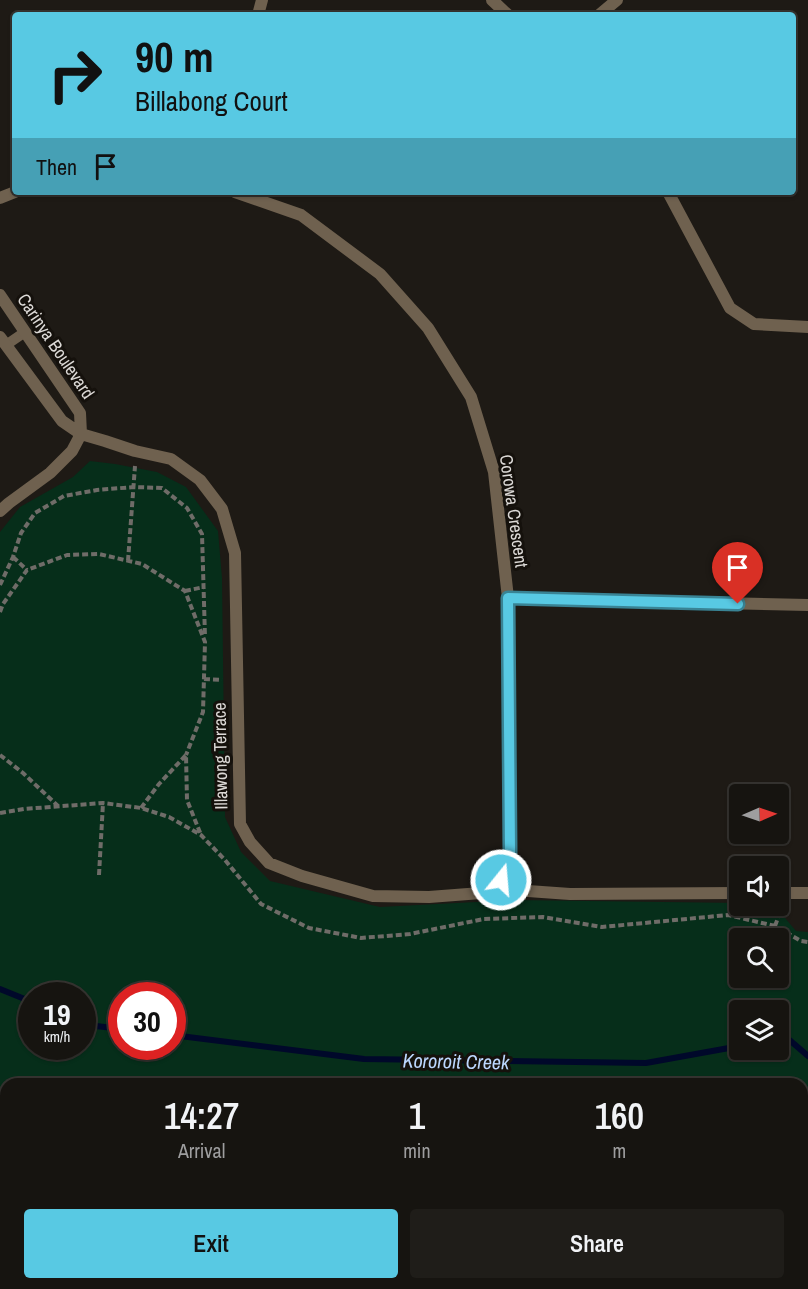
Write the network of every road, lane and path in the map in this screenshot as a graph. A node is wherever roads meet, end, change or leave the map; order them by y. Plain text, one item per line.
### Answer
1 (492, 0) edge
2 (617, 0) edge
3 (505, 12) edge
4 (603, 12) edge
5 (243, 195) edge
6 (670, 195) edge
7 (0, 295) edge
8 (808, 327) edge
9 (25, 332) junction
10 (3, 341) edge
11 (81, 434) junction
12 (135, 451) junction
13 (135, 487) junction
14 (0, 511) edge
15 (13, 557) junction
16 (128, 561) junction
17 (27, 570) junction
18 (0, 585) edge
19 (204, 587) junction
20 (185, 591) junction
21 (508, 598) junction
22 (808, 605) edge
23 (0, 612) edge
24 (205, 642) junction
25 (0, 755) edge
26 (186, 755) junction
27 (104, 803) dead end
28 (59, 806) dead end
29 (141, 808) dead end
30 (201, 835) dead end
31 (99, 875) dead end
32 (501, 880) junction
33 (729, 893) edge
34 (789, 893) edge
35 (808, 893) edge

1 - 3 street
2 - 4 street
5 - 21 street, Corowa Crescent
6 - 8 street
7 - 9 street, Carinya Boulevard
9 - 10 lane
9 - 11 street, Carinya Boulevard
10 - 11 street, Carinya Boulevard
11 - 12 street, Illawong Terrace
11 - 14 street
12 - 13 path
12 - 32 street, Illawong Terrace
13 - 15 path
13 - 16 path
13 - 19 path
15 - 17 path
15 - 18 path
16 - 17 path
16 - 20 path
17 - 23 path
19 - 20 path
19 - 24 path
20 - 24 path
21 - 22 street
21 - 32 street, Corowa Crescent
24 - 26 path
25 - 28 path
26 - 29 path
26 - 30 path
27 - 31 path
32 - 33 street
34 - 35 street

